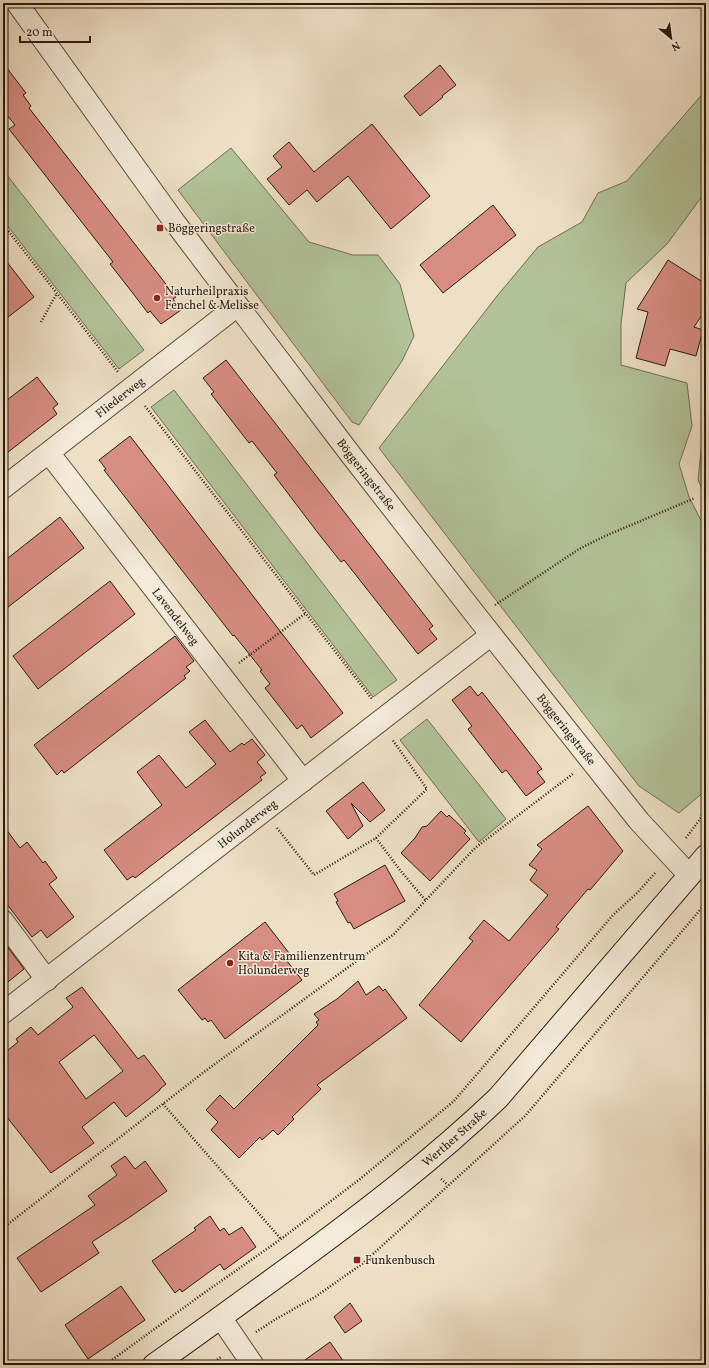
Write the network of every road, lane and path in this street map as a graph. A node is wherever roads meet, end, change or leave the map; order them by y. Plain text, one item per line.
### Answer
1 (17, 3) edge
2 (3, 224) edge
3 (57, 293) junction
4 (237, 306) junction
5 (42, 322) dead end
6 (131, 388) junction
7 (49, 452) junction
8 (3, 488) edge
9 (695, 498) dead end
10 (306, 613) junction
11 (478, 618) junction
12 (491, 635) junction
13 (222, 675) junction
14 (383, 719) junction
15 (592, 760) junction
16 (303, 781) junction
17 (706, 807) edge
18 (264, 811) junction
19 (376, 838) junction
20 (670, 856) junction
21 (706, 856) edge
22 (689, 875) junction
23 (426, 900) junction
24 (3, 921) edge
25 (47, 980) junction
26 (3, 1013) edge
27 (163, 1104) junction
28 (3, 1228) edge
29 (281, 1239) junction
30 (221, 1318) junction
31 (105, 1365) edge
32 (154, 1365) edge
33 (253, 1365) edge

1 - 4 street, Böggeringstraße
2 - 3 path
3 - 5 path
3 - 6 path
4 - 6 street, Fliederweg
4 - 11 street, Böggeringstraße
6 - 7 street, Fliederweg
6 - 10 path
7 - 8 street, Fliederweg
7 - 13 street, Lavendelweg
9 - 11 path
10 - 13 path
10 - 14 path
11 - 12 street, Böggeringstraße
12 - 14 street, Holunderweg
12 - 15 street, Böggeringstraße
13 - 16 street, Lavendelweg
14 - 16 street, Holunderweg
14 - 19 path
15 - 20 street, Böggeringstraße
15 - 23 path
16 - 18 street, Holunderweg
17 - 20 path
18 - 19 path
18 - 25 street, Holunderweg
19 - 23 path
20 - 22 street, Böggeringstraße
20 - 29 path
21 - 22 main road, Werther Straße
22 - 30 main road, Werther Straße
23 - 27 path
24 - 25 street
25 - 26 street, Holunderweg
27 - 28 path
27 - 29 path
29 - 31 path
30 - 32 main road, Werther Straße
30 - 33 street

